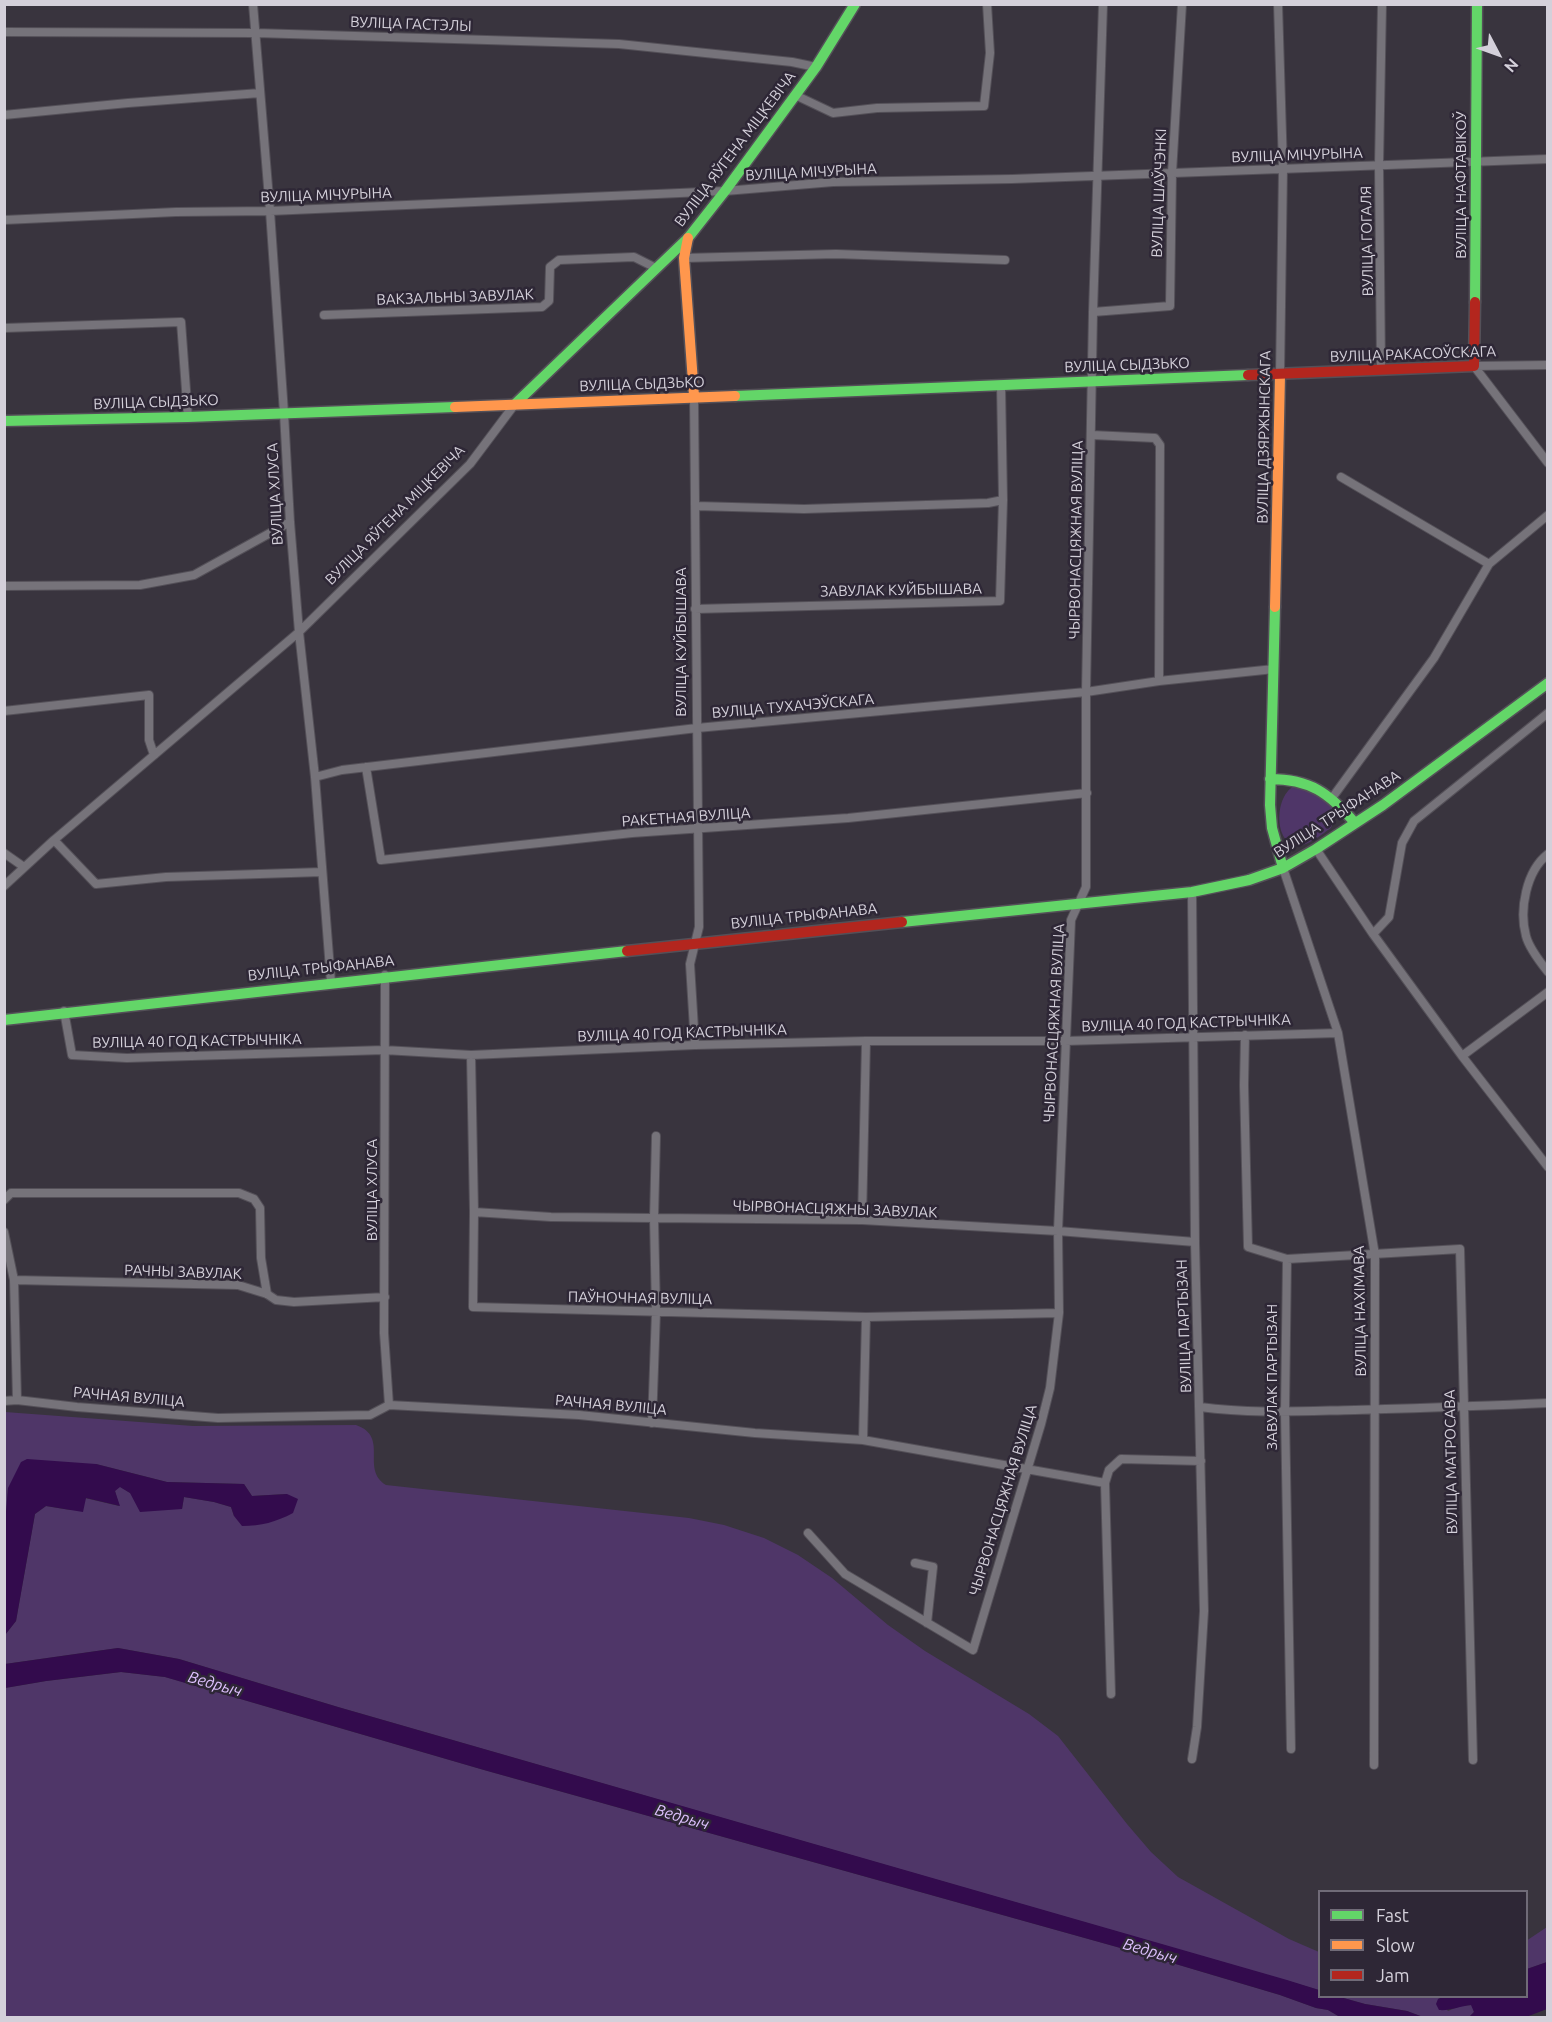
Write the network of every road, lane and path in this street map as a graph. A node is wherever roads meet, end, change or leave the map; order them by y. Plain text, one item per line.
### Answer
1 (253, 4) edge
2 (855, 4) edge
3 (987, 4) edge
4 (1103, 4) edge
5 (1182, 4) edge
6 (1278, 4) edge
7 (1382, 4) edge
8 (1477, 4) edge
9 (4, 32) edge
10 (256, 33) junction
11 (816, 67) junction
12 (260, 93) junction
13 (795, 95) junction
14 (4, 115) edge
15 (1548, 159) edge
16 (1476, 162) junction
17 (1379, 165) junction
18 (1283, 168) junction
19 (1172, 173) junction
20 (1096, 176) junction
21 (725, 192) junction
22 (270, 211) junction
23 (4, 220) edge
24 (688, 238) junction
25 (684, 258) junction
26 (1005, 260) dead end
27 (656, 268) junction
28 (1093, 312) junction
29 (324, 315) dead end
30 (4, 328) edge
31 (1548, 365) edge
32 (1474, 366) junction
33 (1381, 370) junction
34 (1280, 375) junction
35 (1093, 381) junction
36 (1001, 385) junction
37 (694, 396) junction
38 (515, 404) junction
39 (284, 413) junction
40 (188, 417) junction
41 (4, 421) edge
42 (1092, 435) junction
43 (1548, 463) edge
44 (1341, 477) dead end
45 (1002, 500) junction
46 (696, 506) junction
47 (1548, 515) edge
48 (290, 522) junction
49 (1489, 564) junction
50 (4, 586) edge
51 (695, 609) junction
52 (299, 632) junction
53 (1274, 669) junction
54 (1159, 681) junction
55 (1548, 683) edge
56 (1086, 692) junction
57 (4, 711) edge
58 (1548, 713) edge
59 (697, 728) junction
60 (154, 755) junction
61 (366, 767) junction
62 (315, 777) junction
63 (1270, 779) junction
64 (1087, 793) junction
65 (1332, 798) junction
66 (1355, 823) junction
67 (698, 830) junction
68 (54, 840) junction
69 (1316, 849) junction
70 (4, 853) edge
71 (1548, 854) edge
72 (24, 867) junction
73 (1283, 868) junction
74 (322, 872) junction
75 (4, 886) edge
76 (1192, 892) junction
77 (1079, 904) junction
78 (1372, 934) junction
79 (695, 943) junction
80 (1548, 972) edge
81 (385, 975) junction
82 (331, 982) junction
83 (1548, 992) edge
84 (64, 1011) junction
85 (4, 1020) edge
86 (1338, 1033) junction
87 (1245, 1035) junction
88 (1193, 1038) junction
89 (866, 1041) junction
90 (1065, 1041) junction
91 (695, 1045) junction
92 (384, 1050) junction
93 (471, 1055) junction
94 (1462, 1056) junction
95 (656, 1136) dead end
96 (1548, 1167) edge
97 (4, 1200) edge
98 (474, 1212) junction
99 (654, 1218) junction
100 (862, 1220) junction
101 (1058, 1231) junction
102 (4, 1232) edge
103 (1195, 1242) junction
104 (1375, 1255) junction
105 (1287, 1259) junction
106 (14, 1280) junction
107 (267, 1294) junction
108 (385, 1297) junction
109 (656, 1312) junction
110 (1059, 1314) junction
111 (866, 1317) junction
112 (17, 1400) junction
113 (4, 1401) edge
114 (1548, 1403) edge
115 (389, 1405) junction
116 (1200, 1407) junction
117 (1463, 1407) junction
118 (1376, 1410) junction
119 (1285, 1412) junction
120 (652, 1423) junction
121 (863, 1440) junction
122 (1201, 1461) junction
123 (1026, 1470) junction
124 (1105, 1483) junction
125 (808, 1533) dead end
126 (915, 1563) dead end
127 (927, 1623) junction
128 (1111, 1695) dead end
129 (1291, 1749) dead end
130 (1192, 1759) dead end
131 (1473, 1760) dead end
132 (1374, 1765) dead end

1 - 10 street, ВУЛІЦА ХЛУСА
2 - 11 street, ВУЛІЦА ЯЎГЕНА МІЦКЕВІЧА
3 - 13 street
4 - 20 street, ЧЫРВОНАСЦЯЖНАЯ ВУЛІЦА
5 - 19 street, ВУЛІЦА ШАЎЧЭНКІ
6 - 18 street, ВУЛІЦА ДЗЯРЖЫНСКАГА
7 - 17 street, ВУЛІЦА ГОГАЛЯ
8 - 16 street, ВУЛІЦА НАФТАВІКОЎ
9 - 10 street, ВУЛІЦА ГАСТЭЛЫ
10 - 11 street, ВУЛІЦА ГАСТЭЛЫ
10 - 12 street, ВУЛІЦА ХЛУСА
11 - 13 street, ВУЛІЦА ЯЎГЕНА МІЦКЕВІЧА
12 - 14 street
12 - 22 street, ВУЛІЦА ХЛУСА
13 - 21 street, ВУЛІЦА ЯЎГЕНА МІЦКЕВІЧА
15 - 16 street, ВУЛІЦА МІЧУРЫНА
16 - 17 street, ВУЛІЦА МІЧУРЫНА
16 - 32 street, ВУЛІЦА НАФТАВІКОЎ
17 - 18 street, ВУЛІЦА МІЧУРЫНА
17 - 33 street, ВУЛІЦА ГОГАЛЯ
18 - 19 street, ВУЛІЦА МІЧУРЫНА
18 - 34 street, ВУЛІЦА ДЗЯРЖЫНСКАГА
19 - 20 street, ВУЛІЦА МІЧУРЫНА
19 - 28 street, ВУЛІЦА ШАЎЧЭНКІ
20 - 21 street, ВУЛІЦА МІЧУРЫНА
20 - 28 street, ЧЫРВОНАСЦЯЖНАЯ ВУЛІЦА
21 - 22 street, ВУЛІЦА МІЧУРЫНА
21 - 24 street, ВУЛІЦА ЯЎГЕНА МІЦКЕВІЧА
22 - 23 street, ВУЛІЦА МІЧУРЫНА
22 - 39 street, ВУЛІЦА ХЛУСА
24 - 25 street, ВУЛІЦА КУЙБЫШАВА
24 - 27 street, ВУЛІЦА ЯЎГЕНА МІЦКЕВІЧА
25 - 26 street
25 - 37 street, ВУЛІЦА КУЙБЫШАВА
27 - 29 street, ВАКЗАЛЬНЫ ЗАВУЛАК
27 - 38 street, ВУЛІЦА ЯЎГЕНА МІЦКЕВІЧА
28 - 35 street, ЧЫРВОНАСЦЯЖНАЯ ВУЛІЦА
30 - 40 street
31 - 32 street, ВУЛІЦА РАКАСОЎСКАГА
32 - 33 street, ВУЛІЦА РАКАСОЎСКАГА
32 - 43 street
33 - 34 street, ВУЛІЦА РАКАСОЎСКАГА
34 - 35 street, ВУЛІЦА СЫДЗЬКО
34 - 53 street, ВУЛІЦА ДЗЯРЖЫНСКАГА
35 - 36 street, ВУЛІЦА СЫДЗЬКО
35 - 42 street, ЧЫРВОНАСЦЯЖНАЯ ВУЛІЦА
36 - 37 street, ВУЛІЦА СЫДЗЬКО
36 - 45 street, ЗАВУЛАК КУЙБЫШАВА
37 - 38 street, ВУЛІЦА СЫДЗЬКО
37 - 46 street, ВУЛІЦА КУЙБЫШАВА
38 - 39 street, ВУЛІЦА СЫДЗЬКО
38 - 52 street, ВУЛІЦА ЯЎГЕНА МІЦКЕВІЧА
39 - 40 street, ВУЛІЦА СЫДЗЬКО
39 - 48 street, ВУЛІЦА ХЛУСА
40 - 41 street, ВУЛІЦА СЫДЗЬКО
42 - 54 street
42 - 56 street, ЧЫРВОНАСЦЯЖНАЯ ВУЛІЦА
44 - 49 street
45 - 46 street
45 - 51 street, ЗАВУЛАК КУЙБЫШАВА
46 - 51 street, ВУЛІЦА КУЙБЫШАВА
47 - 49 street
48 - 50 street
48 - 52 street, ВУЛІЦА ХЛУСА
49 - 65 street
51 - 59 street, ВУЛІЦА КУЙБЫШАВА
52 - 60 street, ВУЛІЦА ЯЎГЕНА МІЦКЕВІЧА
52 - 62 street, ВУЛІЦА ХЛУСА
53 - 54 street, ВУЛІЦА ТУХАЧЭЎСКАГА
53 - 63 street, ВУЛІЦА ДЗЯРЖЫНСКАГА
54 - 56 street, ВУЛІЦА ТУХАЧЭЎСКАГА
55 - 66 street, ВУЛІЦА ТРЫФАНАВА
56 - 59 street, ВУЛІЦА ТУХАЧЭЎСКАГА
56 - 64 street, ЧЫРВОНАСЦЯЖНАЯ ВУЛІЦА
57 - 60 street
58 - 78 street
59 - 61 street, ВУЛІЦА ТУХАЧЭЎСКАГА
59 - 67 street, ВУЛІЦА КУЙБЫШАВА
60 - 68 street, ВУЛІЦА ЯЎГЕНА МІЦКЕВІЧА
61 - 62 street, ВУЛІЦА ТУХАЧЭЎСКАГА
61 - 67 street, РАКЕТНАЯ ВУЛІЦА
62 - 74 street, ВУЛІЦА ХЛУСА
63 - 65 street
63 - 73 street, ВУЛІЦА ДЗЯРЖЫНСКАГА
64 - 67 street, РАКЕТНАЯ ВУЛІЦА
64 - 77 street, ЧЫРВОНАСЦЯЖНАЯ ВУЛІЦА
65 - 66 street
66 - 69 street, ВУЛІЦА ТРЫФАНАВА
67 - 79 street, ВУЛІЦА КУЙБЫШАВА
68 - 72 street, ВУЛІЦА ЯЎГЕНА МІЦКЕВІЧА
68 - 74 street
69 - 73 street, ВУЛІЦА ТРЫФАНАВА
69 - 78 street
70 - 72 street
71 - 80 street
72 - 75 street, ВУЛІЦА ЯЎГЕНА МІЦКЕВІЧА
73 - 76 street, ВУЛІЦА ТРЫФАНАВА
73 - 86 street, ВУЛІЦА НАХІМАВА
74 - 82 street, ВУЛІЦА ХЛУСА
76 - 77 street, ВУЛІЦА ТРЫФАНАВА
76 - 88 street, ВУЛІЦА ПАРТЫЗАН
77 - 79 street, ВУЛІЦА ТРЫФАНАВА
77 - 90 street, ЧЫРВОНАСЦЯЖНАЯ ВУЛІЦА
78 - 94 street
79 - 81 street, ВУЛІЦА ТРЫФАНАВА
79 - 91 street, ВУЛІЦА КУЙБЫШАВА
81 - 82 street, ВУЛІЦА ТРЫФАНАВА
81 - 92 street, ВУЛІЦА ХЛУСА
82 - 84 street, ВУЛІЦА ТРЫФАНАВА
83 - 94 street
84 - 85 street, ВУЛІЦА ТРЫФАНАВА
84 - 92 street, ВУЛІЦА 40 ГОД КАСТРЫЧНІКА
86 - 87 street, ВУЛІЦА 40 ГОД КАСТРЫЧНІКА
86 - 104 street, ВУЛІЦА НАХІМАВА
87 - 88 street, ВУЛІЦА 40 ГОД КАСТРЫЧНІКА
87 - 105 street
88 - 90 street, ВУЛІЦА 40 ГОД КАСТРЫЧНІКА
88 - 103 street, ВУЛІЦА ПАРТЫЗАН
89 - 90 street, ВУЛІЦА 40 ГОД КАСТРЫЧНІКА
89 - 91 street, ВУЛІЦА 40 ГОД КАСТРЫЧНІКА
89 - 100 street
90 - 101 street, ЧЫРВОНАСЦЯЖНАЯ ВУЛІЦА
91 - 93 street, ВУЛІЦА 40 ГОД КАСТРЫЧНІКА
92 - 93 street, ВУЛІЦА 40 ГОД КАСТРЫЧНІКА
92 - 108 street, ВУЛІЦА ХЛУСА
93 - 98 street, ПАЎНОЧНАЯ ВУЛІЦА
94 - 96 street
95 - 99 street
97 - 107 street
98 - 99 street, ЧЫРВОНАСЦЯЖНЫ ЗАВУЛАК
98 - 109 street, ПАЎНОЧНАЯ ВУЛІЦА
99 - 100 street, ЧЫРВОНАСЦЯЖНЫ ЗАВУЛАК
99 - 109 street
100 - 101 street, ЧЫРВОНАСЦЯЖНЫ ЗАВУЛАК
101 - 103 street, ЧЫРВОНАСЦЯЖНЫ ЗАВУЛАК
101 - 110 street, ЧЫРВОНАСЦЯЖНАЯ ВУЛІЦА
102 - 106 street
103 - 116 street, ВУЛІЦА ПАРТЫЗАН
104 - 105 street
104 - 117 street, ВУЛІЦА МАТРОСАВА
104 - 118 street, ВУЛІЦА НАХІМАВА
105 - 119 street, ЗАВУЛАК ПАРТЫЗАН
106 - 107 street, РАЧНЫ ЗАВУЛАК
106 - 112 street
107 - 108 street, РАЧНЫ ЗАВУЛАК
108 - 115 street, ВУЛІЦА ХЛУСА
109 - 111 street, ПАЎНОЧНАЯ ВУЛІЦА
109 - 120 street
110 - 111 street, ПАЎНОЧНАЯ ВУЛІЦА
110 - 123 street, ЧЫРВОНАСЦЯЖНАЯ ВУЛІЦА
111 - 121 street
112 - 113 street, РАЧНАЯ ВУЛІЦА
112 - 115 street, РАЧНАЯ ВУЛІЦА
114 - 117 street
115 - 120 street, РАЧНАЯ ВУЛІЦА
116 - 119 street
116 - 122 street, ВУЛІЦА ПАРТЫЗАН
117 - 118 street
117 - 131 street, ВУЛІЦА МАТРОСАВА
118 - 119 street
118 - 132 street, ВУЛІЦА НАХІМАВА
119 - 129 street, ЗАВУЛАК ПАРТЫЗАН
120 - 121 street, РАЧНАЯ ВУЛІЦА
121 - 123 street, РАЧНАЯ ВУЛІЦА
122 - 124 street
122 - 130 street, ВУЛІЦА ПАРТЫЗАН
123 - 124 street, РАЧНАЯ ВУЛІЦА
123 - 127 street, ЧЫРВОНАСЦЯЖНАЯ ВУЛІЦА
124 - 128 street
125 - 127 street, ЧЫРВОНАСЦЯЖНАЯ ВУЛІЦА
126 - 127 street

